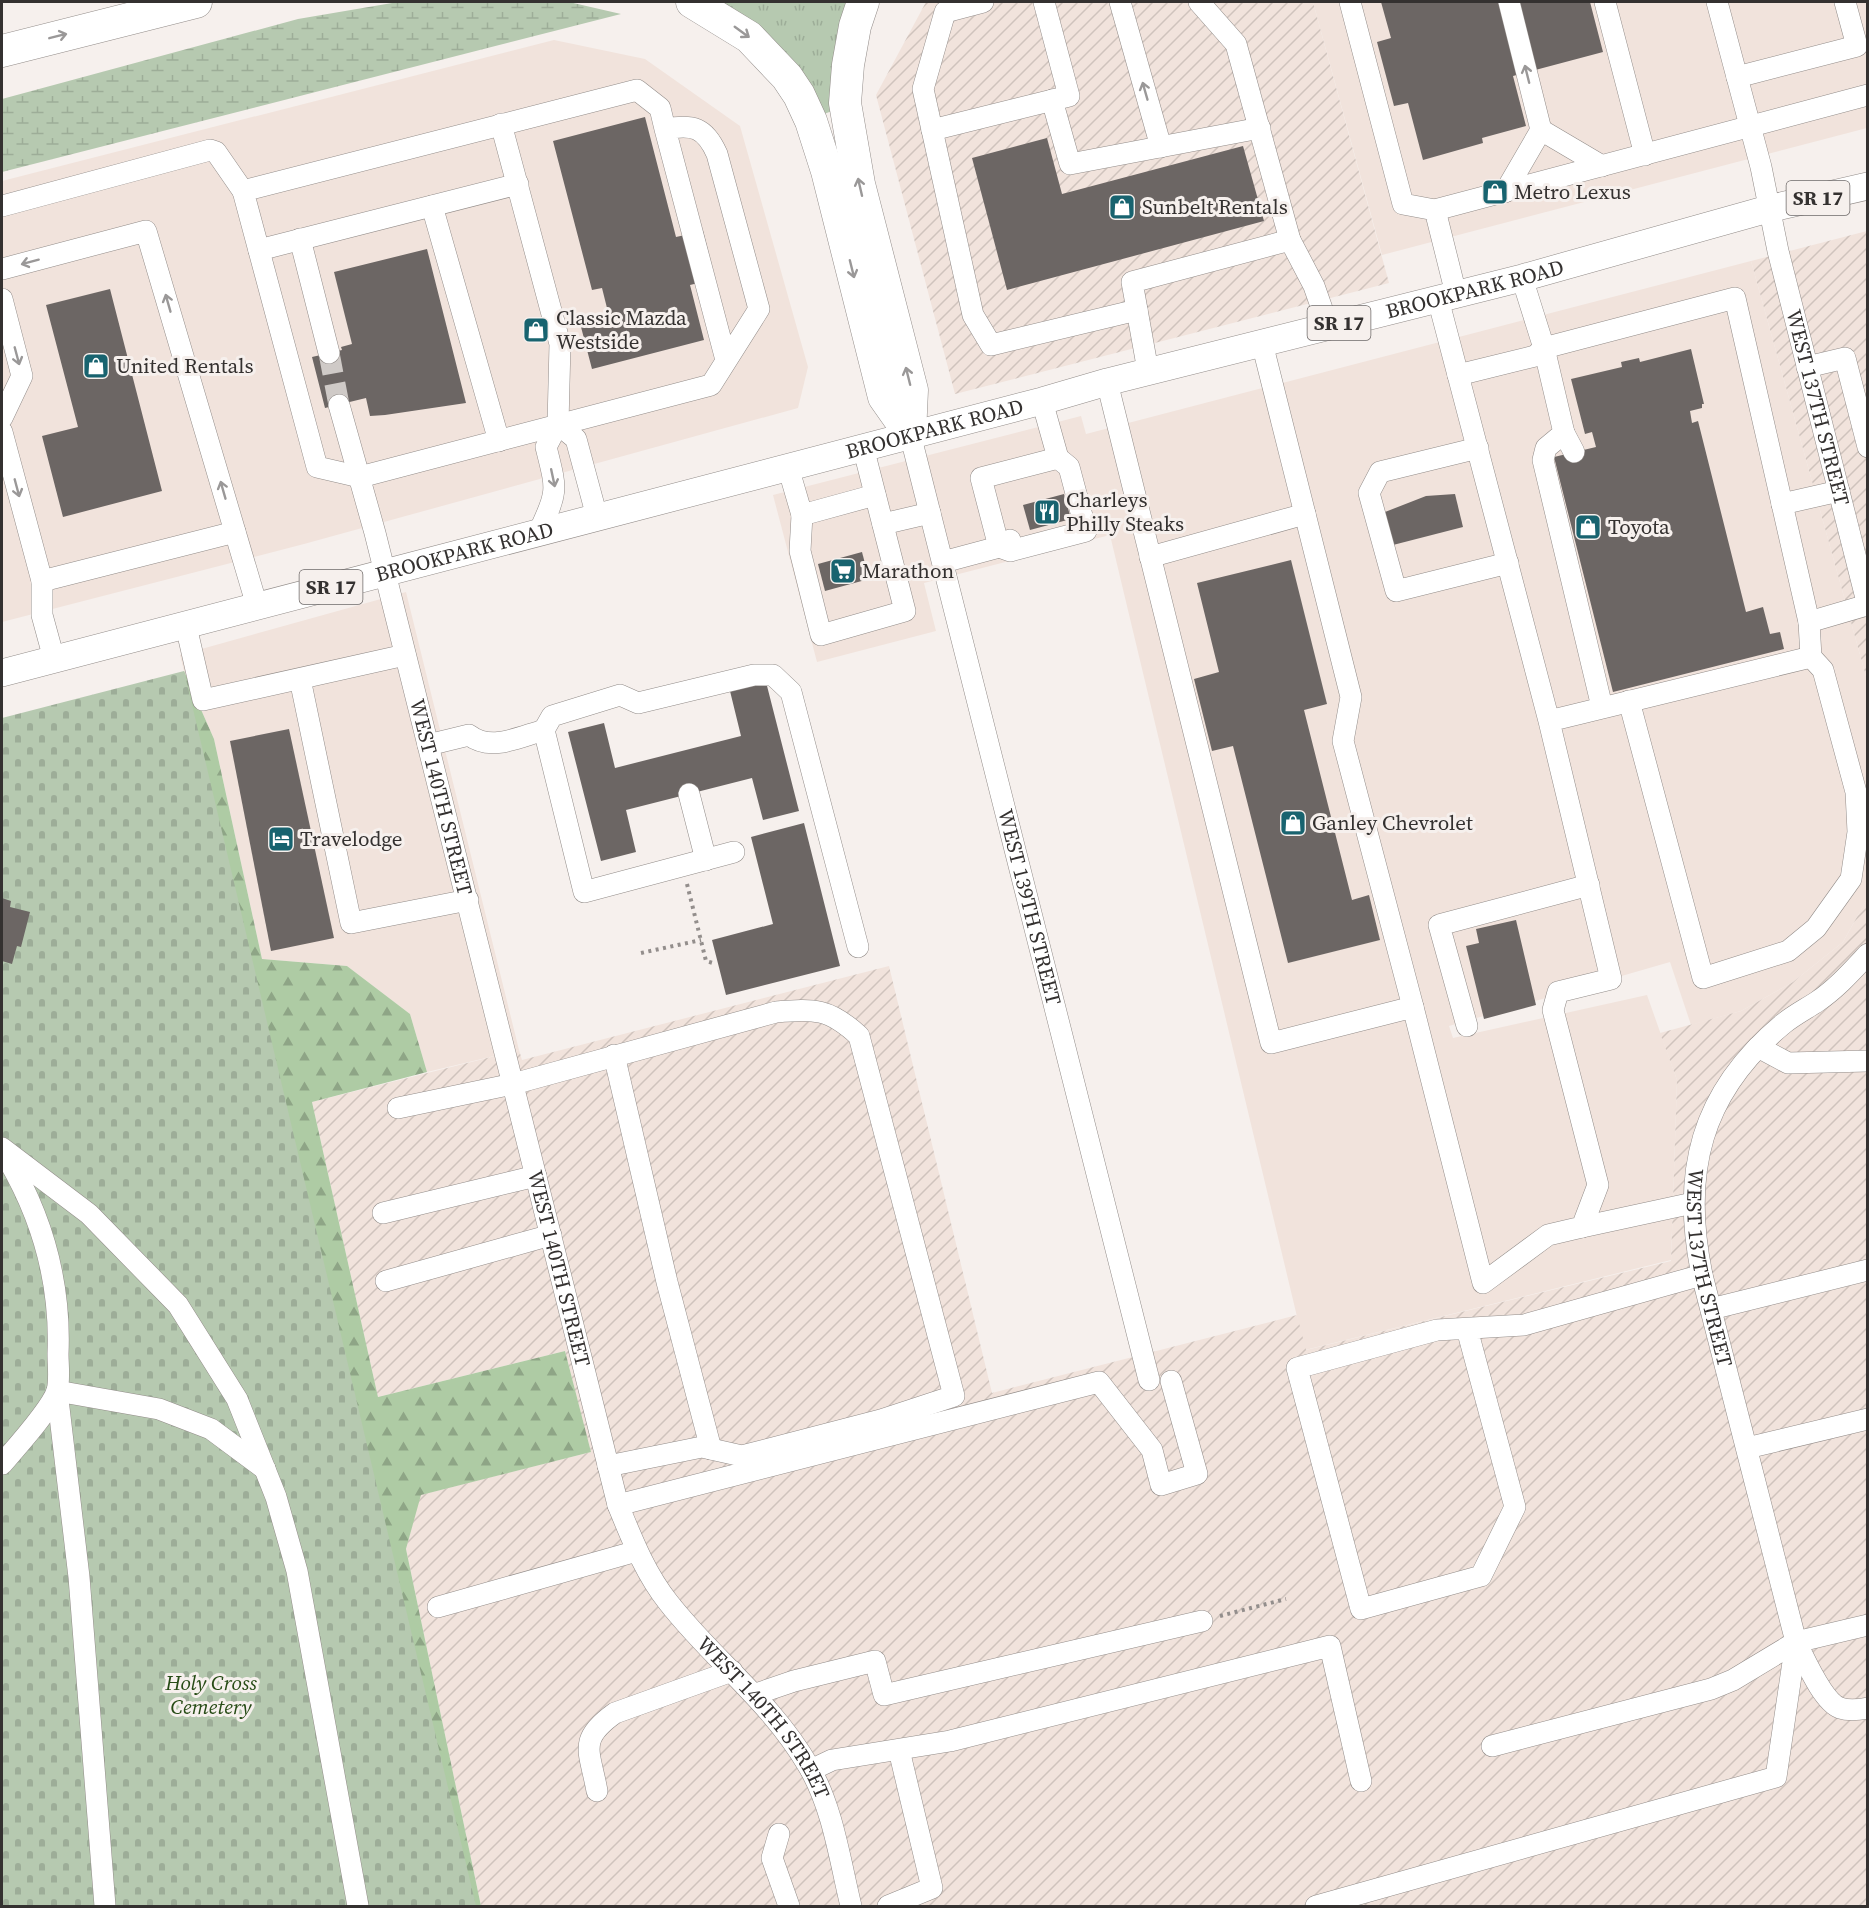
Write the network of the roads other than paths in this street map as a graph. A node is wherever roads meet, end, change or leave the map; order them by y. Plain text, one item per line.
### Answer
1 (196, 2) edge
2 (692, 2) edge
3 (863, 2) edge
4 (983, 2) edge
5 (1044, 2) edge
6 (1120, 2) edge
7 (1199, 2) edge
8 (1350, 2) edge
9 (1509, 2) edge
10 (1605, 2) edge
11 (1717, 2) edge
12 (1845, 4) edge
13 (1868, 18) edge
14 (1862, 44) edge
15 (2, 51) edge
16 (1737, 77) junction
17 (1868, 95) edge
18 (1052, 100) junction
19 (501, 124) junction
20 (1750, 127) junction
21 (1260, 128) junction
22 (665, 129) junction
23 (932, 130) junction
24 (1541, 130) junction
25 (1161, 147) junction
26 (1645, 155) junction
27 (1602, 166) junction
28 (518, 184) junction
29 (1868, 186) edge
30 (243, 191) junction
31 (1505, 192) junction
32 (2, 206) edge
33 (432, 206) junction
34 (1768, 209) junction
35 (1435, 210) junction
36 (300, 239) junction
37 (1290, 240) junction
38 (259, 250) junction
39 (2, 269) edge
40 (1522, 278) junction
41 (1447, 296) junction
42 (2, 299) edge
43 (1137, 310) junction
44 (1328, 326) junction
45 (1262, 343) junction
46 (1544, 348) junction
47 (329, 353) tunnel mouth
48 (726, 360) junction
49 (1807, 368) junction
50 (1148, 372) junction
51 (1458, 375) junction
52 (1107, 382) junction
53 (1042, 401) junction
54 (339, 405) tunnel mouth
55 (2, 418) edge
56 (558, 424) junction
57 (2, 432) edge
58 (1564, 433) junction
59 (910, 434) junction
60 (498, 441) junction
61 (863, 447) junction
62 (1868, 447) edge
63 (1478, 448) junction
64 (1568, 454) dead end
65 (1058, 458) junction
66 (788, 467) junction
67 (360, 477) junction
68 (1839, 491) junction
69 (875, 495) junction
70 (1782, 504) junction
71 (930, 513) junction
72 (1305, 514) junction
73 (802, 515) junction
74 (597, 517) junction
75 (883, 524) junction
76 (235, 532) junction
77 (539, 532) junction
78 (999, 548) junction
79 (1150, 557) junction
80 (943, 562) junction
81 (1508, 562) junction
82 (383, 573) junction
83 (42, 581) junction
84 (1867, 605) edge
85 (257, 606) junction
86 (1809, 621) junction
87 (186, 626) junction
88 (405, 655) junction
89 (1811, 657) junction
90 (54, 659) junction
91 (2, 673) edge
92 (300, 680) junction
93 (1629, 701) junction
94 (1602, 707) junction
95 (1550, 721) junction
96 (544, 730) junction
97 (428, 745) junction
98 (689, 794) dead end
99 (734, 852) dead end
100 (706, 860) junction
101 (1589, 885) junction
102 (468, 900) junction
103 (858, 947) dead end
104 (1868, 954) edge
105 (1413, 1007) junction
106 (1467, 1026) dead end
107 (1758, 1047) junction
108 (614, 1055) junction
109 (1868, 1061) edge
110 (513, 1084) junction
111 (398, 1108) dead end
112 (536, 1176) junction
113 (1693, 1203) junction
114 (383, 1213) dead end
115 (1582, 1227) junction
116 (551, 1235) junction
117 (1868, 1270) edge
118 (1702, 1275) junction
119 (386, 1281) dead end
120 (1711, 1310) junction
121 (1467, 1329) junction
122 (1149, 1380) dead end
123 (1172, 1381) dead end
124 (57, 1391) junction
125 (1868, 1419) edge
126 (1747, 1448) junction
127 (711, 1449) junction
128 (2, 1464) edge
129 (608, 1466) junction
130 (266, 1470) junction
131 (618, 1505) junction
132 (637, 1551) junction
133 (438, 1606) dead end
134 (1202, 1621) road end
135 (1868, 1625) edge
136 (1796, 1642) junction
137 (732, 1671) junction
138 (756, 1694) junction
139 (1868, 1708) edge
140 (1492, 1746) dead end
141 (899, 1750) junction
142 (811, 1770) junction
143 (1361, 1781) dead end
144 (597, 1791) dead end
145 (779, 1833) dead end
146 (1345, 1903) edge
147 (105, 1906) edge
148 (358, 1906) edge
149 (789, 1906) edge
150 (851, 1906) edge
151 (888, 1906) edge
152 (1316, 1906) edge

15 -> 1 highway
2 -> 59 highway
59 -> 3 highway
4 - 23 street
5 - 18 street
25 -> 6 street
7 - 21 street
8 - 35 street
24 -> 9 street
10 - 26 street
11 - 16 street, WEST 137TH STREET
12 - 13 street
12 - 14 street
14 - 16 street
16 - 20 street, WEST 137TH STREET
17 - 20 street
18 - 23 street
18 - 25 street
19 - 22 street
19 - 28 street
19 - 30 street
20 - 26 street
20 - 34 street, WEST 137TH STREET
21 - 25 street
21 - 37 street
22 - 48 street
22 - 48 street
23 - 43 street
24 - 27 street
24 - 31 street
26 - 27 street
27 - 31 street
28 - 33 street
28 - 56 street
29 - 34 main road, BROOKPARK ROAD / SR 17
30 - 32 street
30 - 38 street
31 - 35 street
33 - 36 street
33 - 60 street
34 - 40 main road, BROOKPARK ROAD / SR 17
34 - 49 street, WEST 137TH STREET
35 - 41 street
36 - 38 street
36 - 47 street
37 - 43 street
37 - 44 street
38 - 67 street
76 -> 39 street
40 - 41 main road, BROOKPARK ROAD / SR 17
40 - 46 street
41 - 44 main road, BROOKPARK ROAD / SR 17
41 - 51 street
42 -> 55 street
43 - 50 street
44 - 45 main road, BROOKPARK ROAD / SR 17
45 - 50 main road, BROOKPARK ROAD / SR 17
45 - 72 street
46 - 51 street
46 - 58 street
46 - 70 street
48 - 56 street
49 - 62 street
49 - 68 street, WEST 137TH STREET
50 - 52 main road, BROOKPARK ROAD / SR 17
51 - 63 street
52 - 53 main road, BROOKPARK ROAD / SR 17
52 - 79 street
53 - 59 main road, BROOKPARK ROAD / SR 17
53 - 65 street
54 - 67 street, WEST 140TH STREET
56 - 60 street
56 - 74 street
56 -> 77 street
57 -> 83 street
58 - 64 street
58 - 94 street
59 - 61 main road, BROOKPARK ROAD / SR 17
59 - 71 street, WEST 139TH STREET
60 - 67 street
61 - 66 main road, BROOKPARK ROAD / SR 17
61 - 69 street
63 - 81 street
63 - 81 street
65 - 78 street
65 - 78 street
66 - 73 street
66 - 74 main road, BROOKPARK ROAD / SR 17
67 - 82 street, WEST 140TH STREET
68 - 70 street
68 - 84 street, WEST 137TH STREET
69 - 73 street
69 - 75 street
70 - 86 street
71 - 75 street
71 - 80 street, WEST 139TH STREET
72 - 79 street
72 - 105 street
73 - 75 street
74 - 77 main road, BROOKPARK ROAD / SR 17
76 - 83 street
76 - 85 street
77 - 82 main road, BROOKPARK ROAD / SR 17
78 - 80 street
79 - 105 street
80 - 122 street, WEST 139TH STREET
81 - 95 street
82 - 85 main road, BROOKPARK ROAD / SR 17
82 - 88 street, WEST 140TH STREET
83 - 90 street
84 - 86 street
85 - 87 main road, BROOKPARK ROAD / SR 17
86 - 89 street
87 - 90 main road, BROOKPARK ROAD / SR 17
87 - 92 street
88 - 92 street
88 - 97 street, WEST 140TH STREET
89 - 93 street
89 - 93 street
90 - 91 main road, BROOKPARK ROAD / SR 17
92 - 102 street
93 - 94 street
94 - 95 street
95 - 101 street
96 - 97 street
96 - 100 street
96 - 103 street
97 - 102 street, WEST 140TH STREET
98 - 100 street
99 - 100 street
101 - 106 street
101 - 115 street
102 - 110 street, WEST 140TH STREET
104 - 107 street, WEST 137TH STREET
105 - 115 street
107 - 109 street
107 - 113 street, WEST 137TH STREET
108 - 110 street
108 - 127 street
108 - 127 street
110 - 111 street
110 - 112 street, WEST 140TH STREET
112 - 114 street
112 - 116 street, WEST 140TH STREET
113 - 115 street
113 - 118 street, WEST 137TH STREET
116 - 119 street
116 - 129 street, WEST 140TH STREET
117 - 120 street
118 - 120 street, WEST 137TH STREET
118 - 121 street
120 - 126 street, WEST 137TH STREET
121 - 121 street
123 - 131 street
124 - 128 street
124 - 130 street
124 - 130 street
124 - 147 street
125 - 126 street
126 - 136 street, WEST 137TH STREET
127 - 129 street
129 - 131 street, WEST 140TH STREET
130 - 148 street
131 - 132 street, WEST 140TH STREET
132 - 133 street
132 - 137 street, WEST 140TH STREET
134 - 138 street
135 - 136 street
136 - 139 street
136 - 140 street
136 - 146 street
137 - 138 street, WEST 140TH STREET
137 - 144 street
138 - 142 street, WEST 140TH STREET
141 - 142 street
141 - 143 street
141 - 151 street
142 - 150 street, WEST 140TH STREET
145 - 149 street
146 - 152 street

